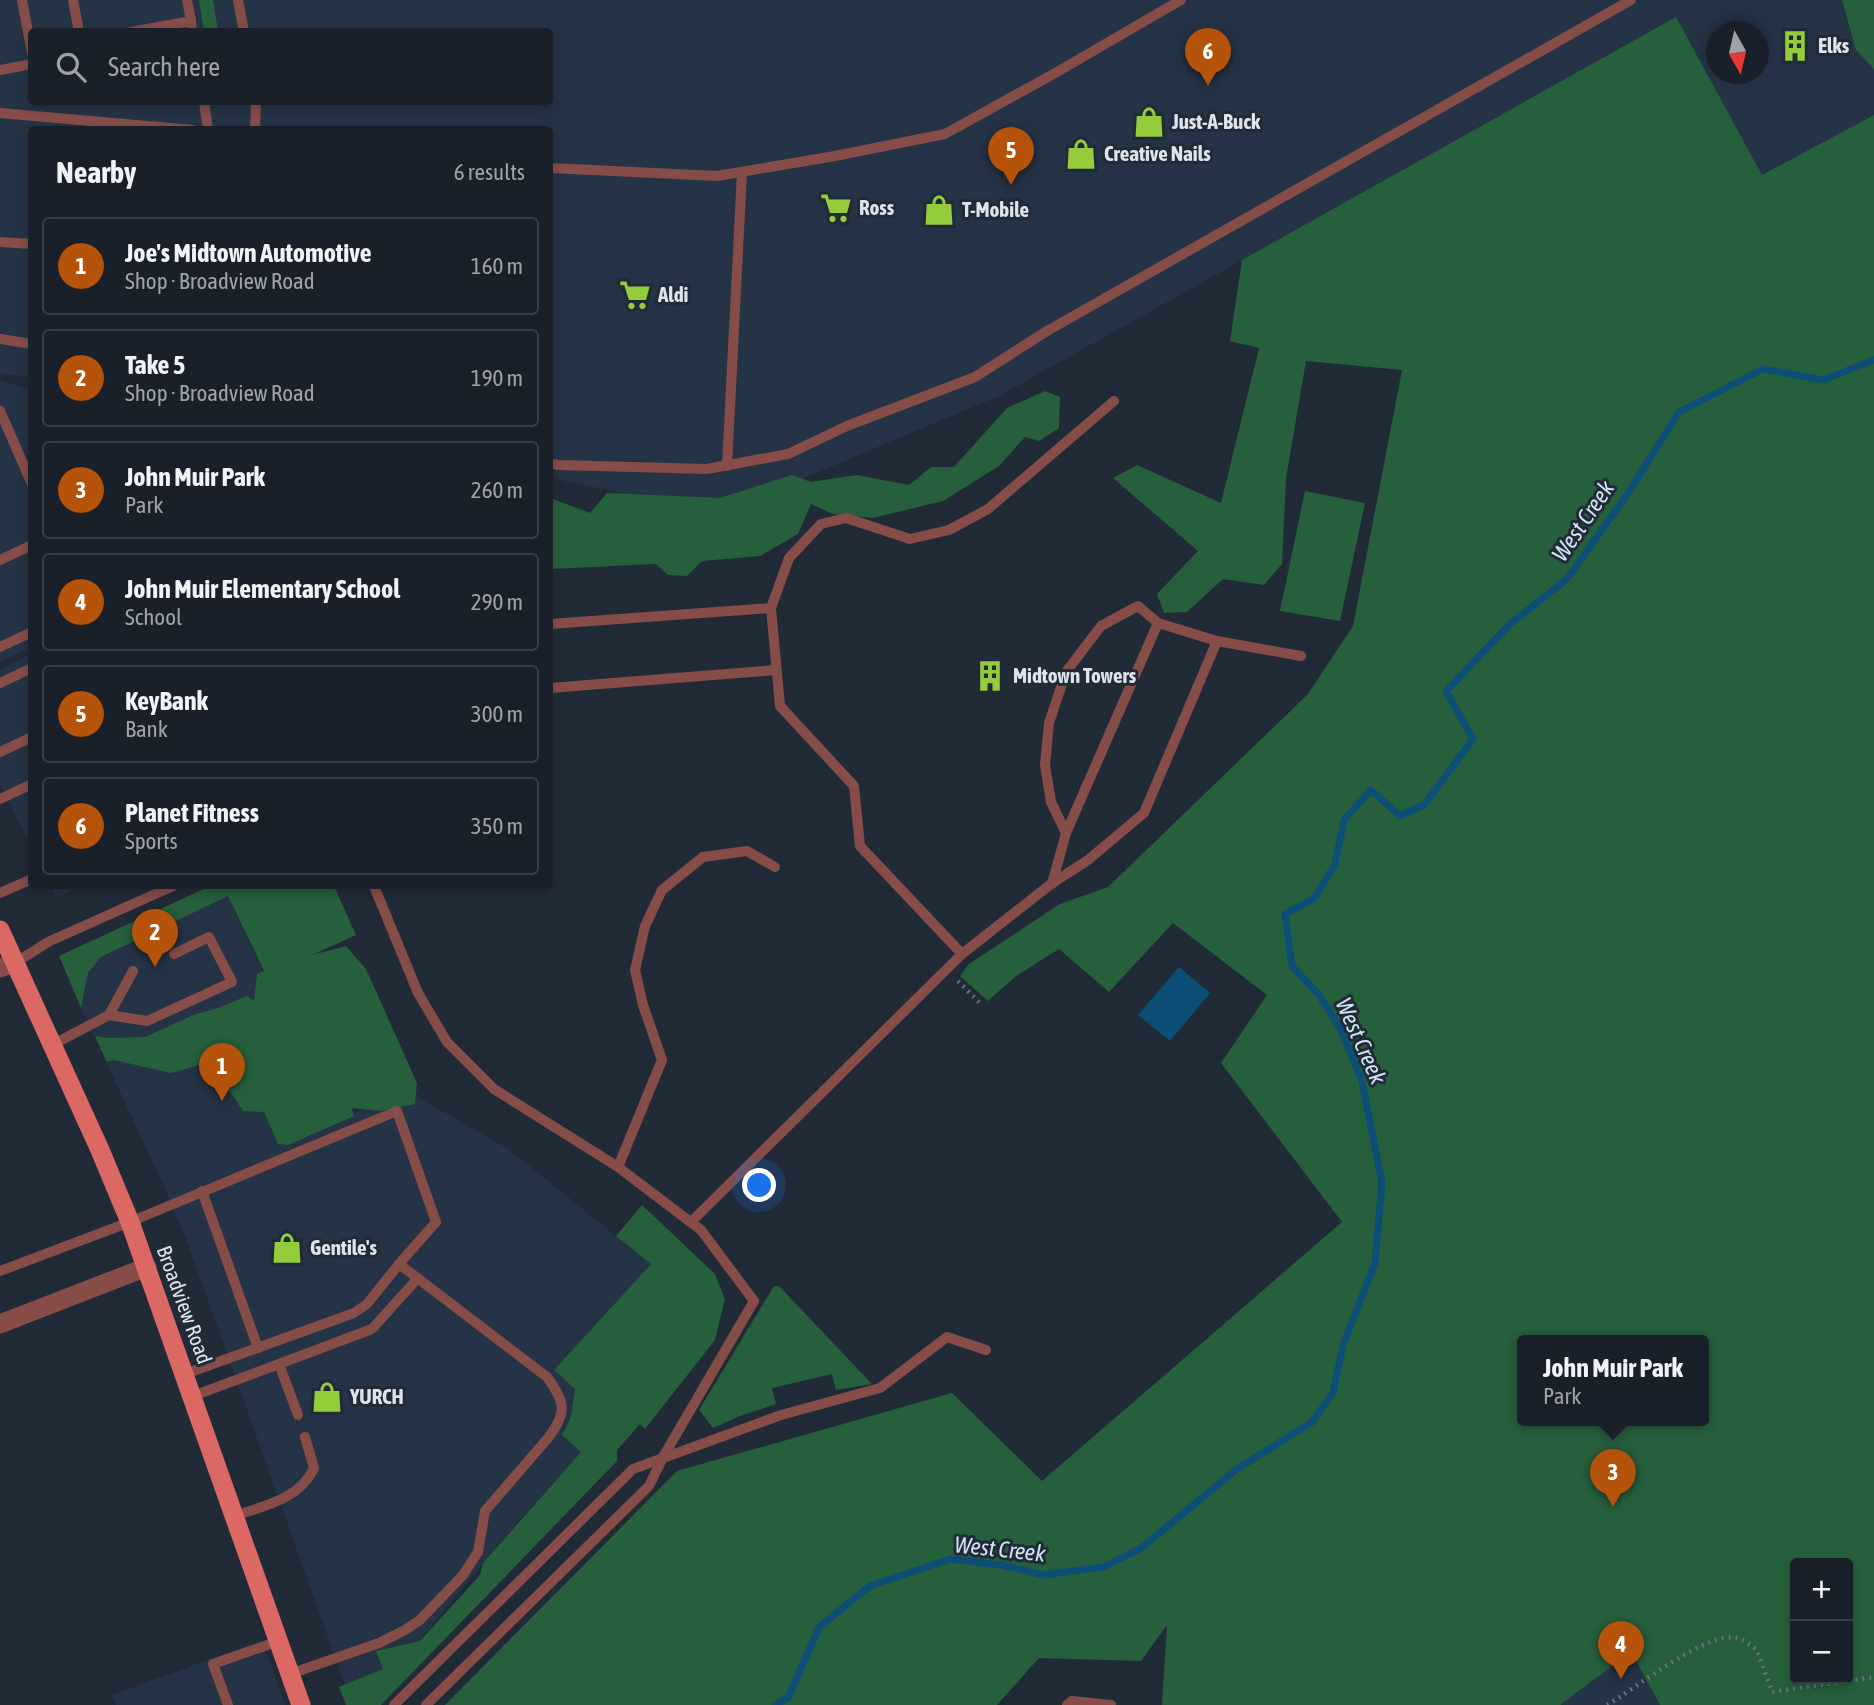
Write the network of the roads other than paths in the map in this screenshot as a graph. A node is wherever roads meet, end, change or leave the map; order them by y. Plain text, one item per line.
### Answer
1 (22, 0) edge
2 (73, 0) edge
3 (187, 0) edge
4 (238, 0) edge
5 (1181, 0) edge
6 (1631, 0) edge
7 (191, 26) edge
8 (78, 28) edge
9 (171, 28) edge
10 (243, 28) edge
11 (28, 32) edge
12 (28, 66) edge
13 (0, 70) edge
14 (204, 105) edge
15 (256, 105) edge
16 (0, 113) edge
17 (132, 126) edge
18 (207, 126) edge
19 (255, 126) edge
20 (553, 168) edge
21 (742, 172) junction
22 (0, 242) edge
23 (28, 244) edge
24 (0, 339) edge
25 (28, 343) edge
26 (1114, 401) dead end
27 (0, 411) edge
28 (553, 464) edge
29 (727, 466) junction
30 (28, 475) edge
31 (28, 547) edge
32 (0, 559) edge
33 (771, 608) junction
34 (1158, 623) junction
35 (553, 624) edge
36 (28, 634) edge
37 (1217, 641) junction
38 (0, 647) edge
39 (1301, 656) dead end
40 (28, 670) edge
41 (776, 670) junction
42 (0, 682) edge
43 (553, 688) edge
44 (28, 739) edge
45 (0, 752) edge
46 (28, 786) edge
47 (0, 799) edge
48 (1066, 833) junction
49 (775, 867) dead end
50 (28, 881) edge
51 (1051, 884) junction
52 (166, 889) edge
53 (375, 889) edge
54 (0, 893) edge
55 (0, 930) edge
56 (174, 954) dead end
57 (962, 954) junction
58 (7, 966) edge
59 (133, 971) dead end
60 (109, 1015) junction
61 (52, 1045) junction
62 (618, 1167) junction
63 (202, 1191) junction
64 (130, 1222) junction
65 (691, 1222) junction
66 (399, 1264) junction
67 (147, 1267) junction
68 (0, 1271) edge
69 (418, 1278) junction
70 (0, 1324) edge
71 (258, 1348) junction
72 (986, 1350) dead end
73 (279, 1364) junction
74 (185, 1374) junction
75 (193, 1396) junction
76 (298, 1415) dead end
77 (305, 1437) dead end
78 (663, 1457) junction
79 (234, 1516) junction
80 (279, 1641) junction
81 (290, 1674) junction
82 (228, 1705) edge
83 (301, 1705) edge
84 (394, 1705) edge
85 (426, 1705) edge
86 (1067, 1705) edge
87 (1111, 1705) edge

1 - 11 lane
2 - 8 lane
3 - 7 lane
4 - 10 lane
5 - 21 lane
6 - 29 lane
7 - 9 lane
12 - 13 lane
14 - 18 lane
15 - 19 lane
16 - 17 lane
20 - 21 lane
21 - 29 lane
22 - 23 lane
24 - 25 lane
26 - 33 lane
27 - 30 lane
28 - 29 lane
31 - 32 lane
33 - 35 lane
33 - 41 lane
34 - 37 lane
34 - 48 lane
34 - 48 lane
36 - 38 lane
37 - 39 lane
37 - 51 lane
40 - 42 lane
41 - 43 lane
41 - 57 lane
44 - 45 lane
46 - 47 lane
48 - 51 lane
49 - 62 lane
50 - 54 lane
51 - 57 lane
52 - 58 lane
53 - 62 lane
55 - 58 main road, Broadview Road
56 - 60 lane
57 - 65 lane
58 - 61 main road, Broadview Road
59 - 60 lane
60 - 61 lane
61 - 64 main road, Broadview Road
62 - 65 lane
63 - 64 lane
63 - 66 lane
63 - 71 lane
64 - 67 main road, Broadview Road
64 - 68 lane
65 - 78 lane
66 - 69 lane
66 - 71 lane
67 - 70 street
67 - 74 main road, Broadview Road
69 - 73 lane
69 - 81 lane
71 - 74 lane
72 - 78 lane
73 - 75 lane
73 - 76 lane
74 - 75 main road, Broadview Road
75 - 79 main road, Broadview Road
77 - 79 lane
78 - 84 lane
78 - 85 lane
79 - 80 main road, Broadview Road
80 - 81 main road, Broadview Road
80 - 82 lane
81 - 83 main road, Broadview Road
86 - 87 lane

